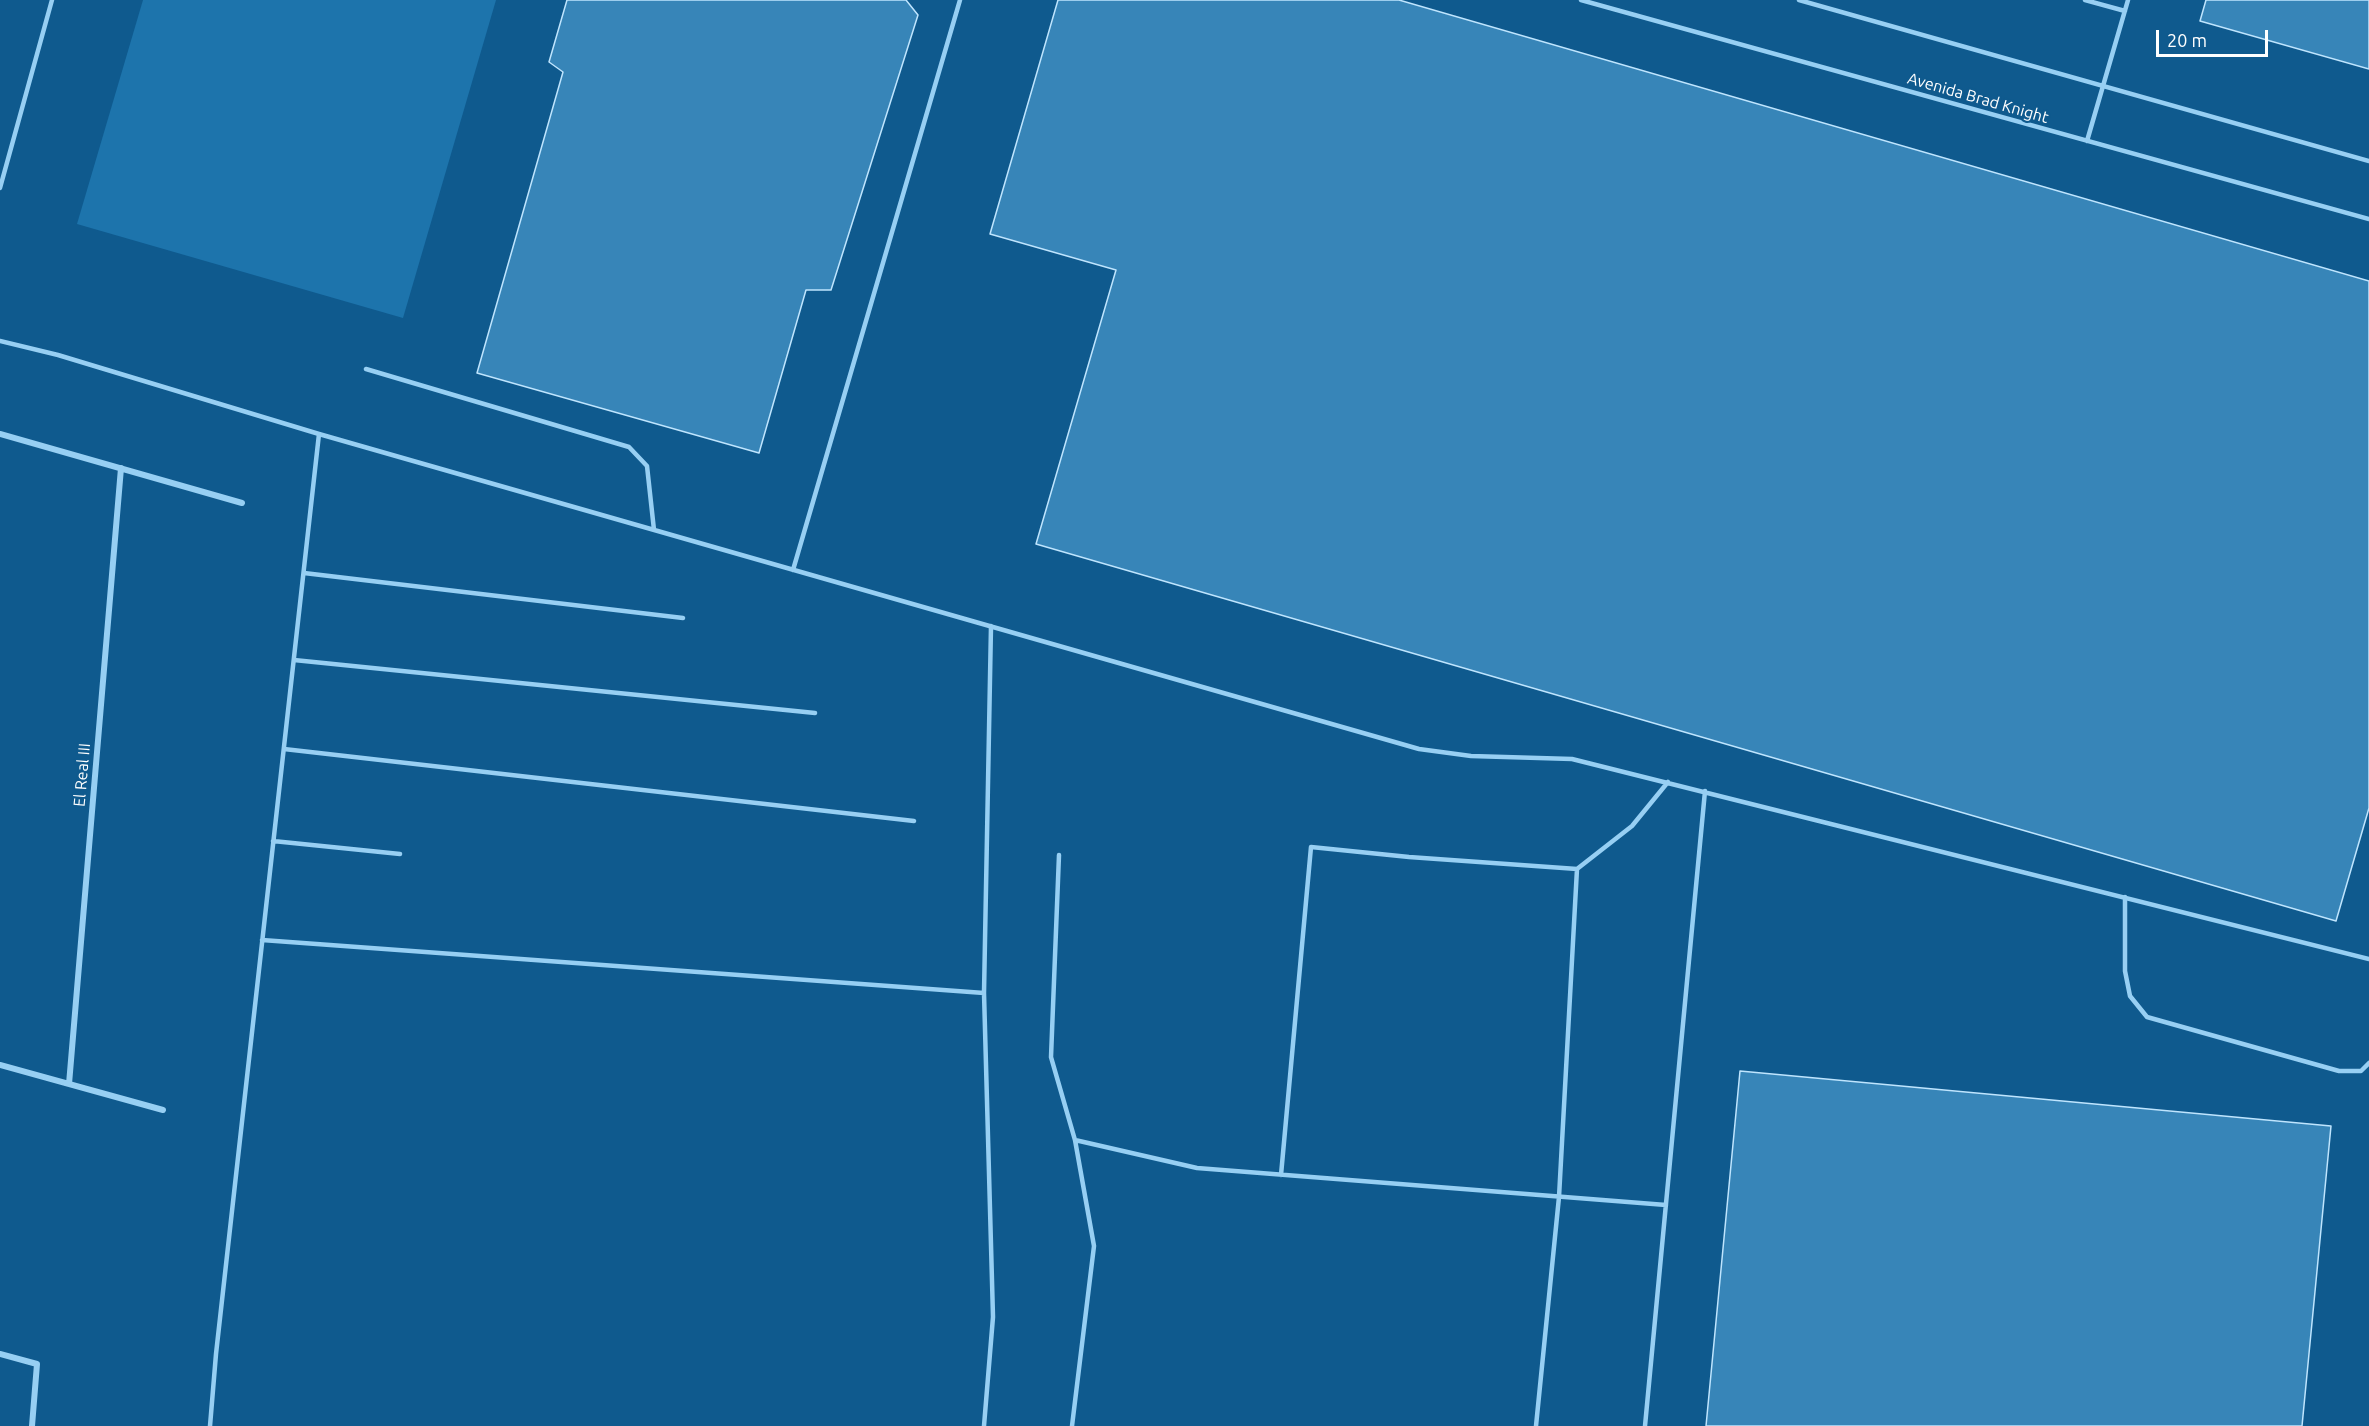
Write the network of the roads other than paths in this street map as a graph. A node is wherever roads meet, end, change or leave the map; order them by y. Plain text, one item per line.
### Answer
1 (52, 0) edge
2 (960, 0) edge
3 (1581, 0) edge
4 (1799, 0) edge
5 (2085, 0) edge
6 (2128, 0) edge
7 (2125, 11) junction
8 (2104, 87) junction
9 (2087, 141) junction
10 (2369, 161) edge
11 (0, 188) edge
12 (2369, 219) edge
13 (0, 341) edge
14 (366, 369) dead end
15 (0, 434) edge
16 (319, 434) junction
17 (121, 468) junction
18 (242, 503) dead end
19 (654, 530) junction
20 (793, 570) junction
21 (304, 573) junction
22 (683, 618) dead end
23 (991, 626) junction
24 (294, 660) junction
25 (815, 712) dead end
26 (284, 749) junction
27 (1668, 782) junction
28 (1705, 791) junction
29 (914, 821) dead end
30 (273, 841) junction
31 (400, 854) dead end
32 (1059, 855) dead end
33 (1578, 869) junction
34 (2125, 897) junction
35 (262, 940) junction
36 (2369, 959) edge
37 (984, 993) junction
38 (2369, 1063) edge
39 (0, 1065) edge
40 (69, 1084) junction
41 (163, 1110) dead end
42 (1075, 1140) junction
43 (1281, 1175) junction
44 (1559, 1197) junction
45 (1666, 1205) junction
46 (0, 1354) edge
47 (32, 1426) edge
48 (210, 1426) edge
49 (984, 1426) edge
50 (1072, 1426) edge
51 (1536, 1426) edge
52 (1645, 1426) edge

1 - 11 lane
2 - 20 lane
3 - 9 lane, Avenida Brad Knight
4 - 8 lane
5 - 7 lane
6 - 7 lane
7 - 8 lane
8 - 9 lane
8 - 10 lane
9 - 12 lane, Avenida Brad Knight
13 - 16 lane
14 - 19 lane
15 - 17 street
16 - 19 lane
16 - 21 lane
17 - 18 street
17 - 40 street, El Real III
19 - 20 lane
20 - 23 lane
21 - 22 lane
21 - 24 lane
23 - 27 lane
23 - 37 lane
24 - 25 lane
24 - 26 lane
26 - 29 lane
26 - 30 lane
27 - 28 lane
27 - 33 lane
28 - 34 lane
28 - 45 lane
30 - 31 lane
30 - 35 lane
32 - 42 lane
33 - 43 lane
33 - 44 lane
34 - 36 lane
34 - 38 lane
35 - 37 lane
35 - 48 lane
37 - 49 lane
39 - 40 street
40 - 41 street
42 - 43 lane
42 - 50 lane
43 - 44 lane
44 - 45 lane
44 - 51 lane
45 - 52 lane
46 - 47 street

